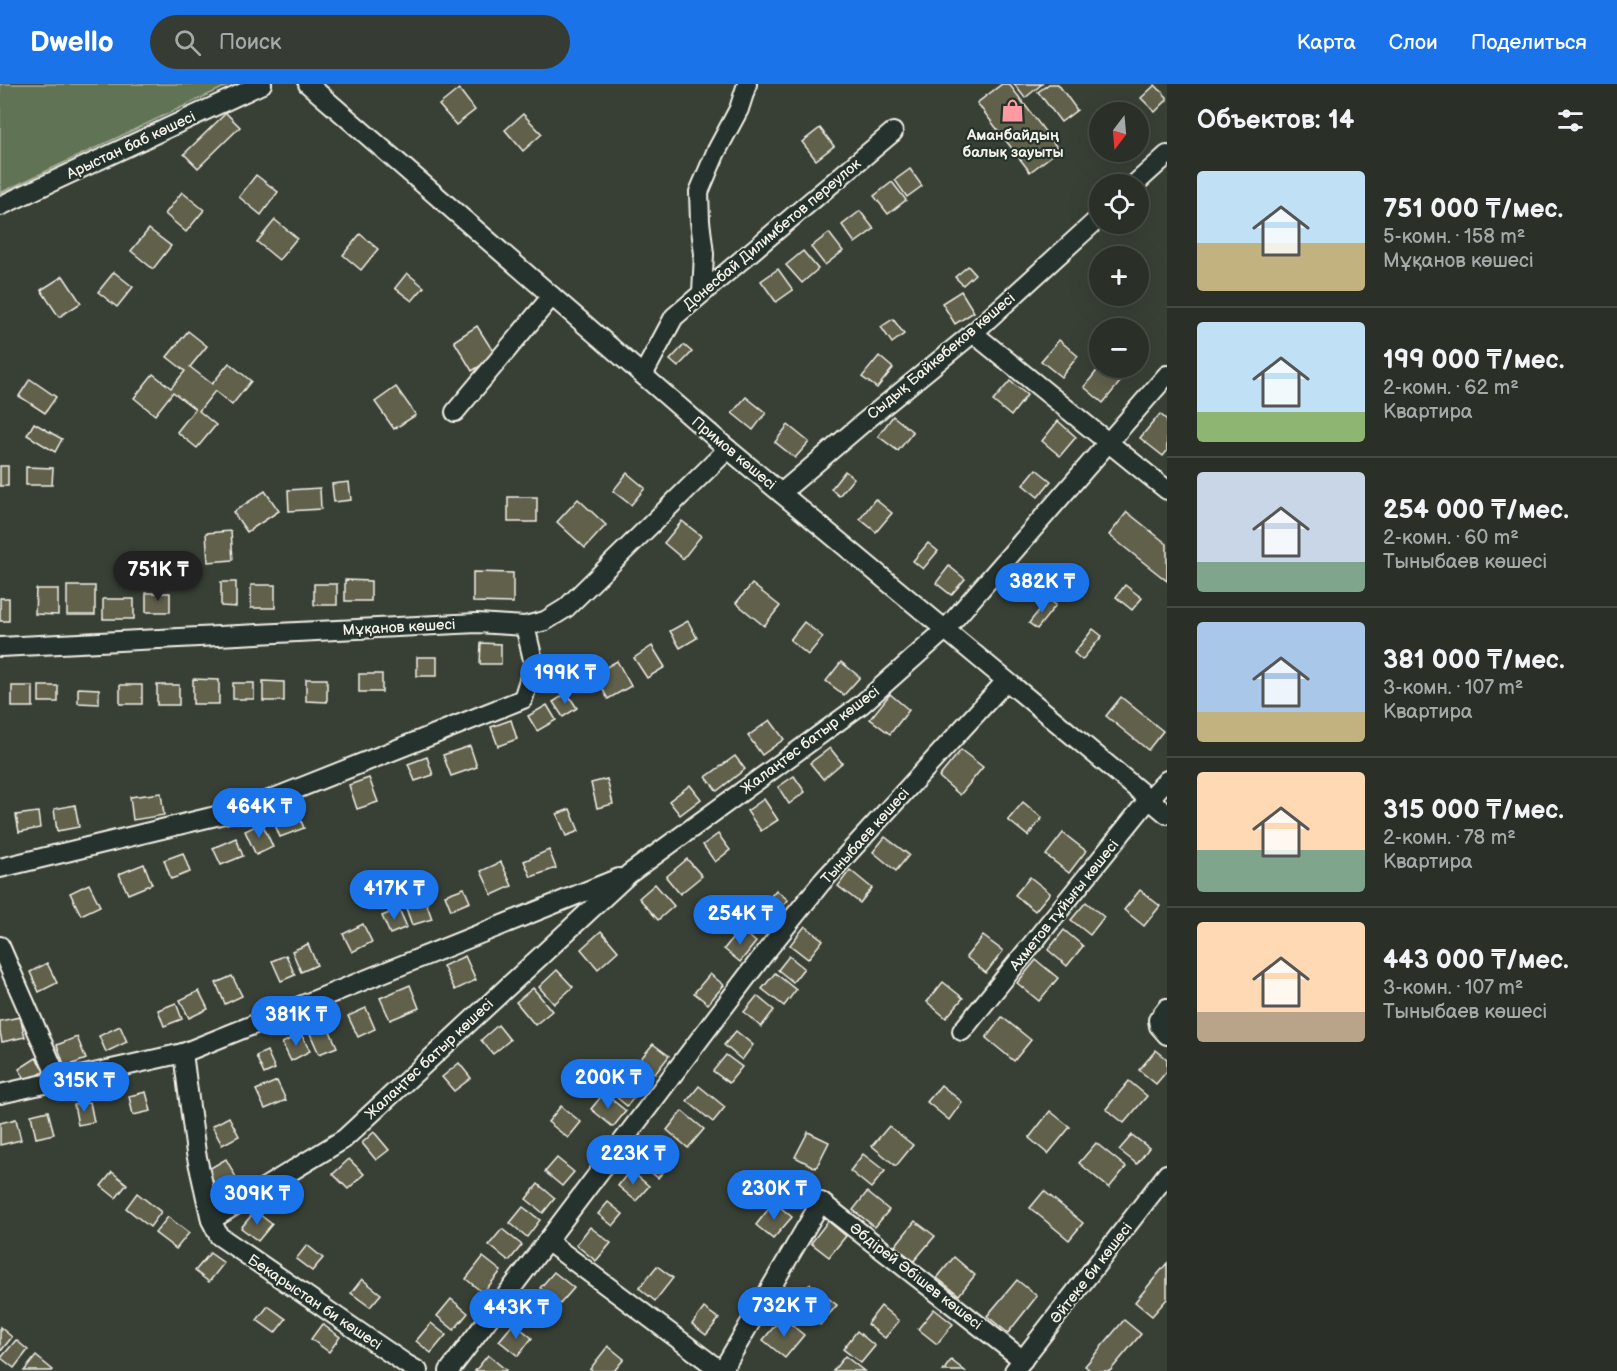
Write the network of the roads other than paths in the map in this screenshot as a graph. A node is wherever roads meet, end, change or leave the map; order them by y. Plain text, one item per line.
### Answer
1 (262, 84) edge
2 (308, 84) edge
3 (747, 84) edge
4 (893, 132) dead end
5 (1167, 155) edge
6 (1146, 174) edge
7 (0, 206) edge
8 (1089, 227) edge
9 (702, 293) junction
10 (552, 296) junction
11 (972, 333) junction
12 (643, 375) junction
13 (1167, 375) edge
14 (455, 412) dead end
15 (1109, 442) junction
16 (728, 449) junction
17 (1167, 490) edge
18 (782, 493) junction
19 (525, 626) junction
20 (945, 630) junction
21 (0, 647) edge
22 (1006, 681) junction
23 (1167, 780) edge
24 (1149, 799) junction
25 (1167, 814) edge
26 (0, 868) edge
27 (629, 874) junction
28 (0, 946) edge
29 (1167, 1008) edge
30 (962, 1031) dead end
31 (1167, 1035) edge
32 (183, 1053) junction
33 (59, 1081) junction
34 (0, 1094) edge
35 (1167, 1174) edge
36 (211, 1220) junction
37 (547, 1241) junction
38 (1018, 1365) edge
39 (418, 1371) edge
40 (449, 1371) edge
41 (721, 1371) edge

1 - 7 street, Арыстан баб көшесі
2 - 10 street, Примов көшесі
3 - 9 street
4 - 9 street, Донесбай Дилимбетов переулок
5 - 6 street
8 - 11 street, Сыдық Байкөбеков көшесі
9 - 12 street, Донесбай Дилимбетов переулок
10 - 12 street, Примов көшесі
10 - 14 street
11 - 15 street
11 - 18 street, Сыдық Байкөбеков көшесі
12 - 16 street, Примов көшесі
13 - 15 street, Жалаңтөс батыр көшесі
15 - 17 street
15 - 20 street, Жалаңтөс батыр көшесі
16 - 18 street, Примов көшесі
16 - 19 street, Мұқанов көшесі
18 - 20 street, Примов көшесі
19 - 21 street, Мұқанов көшесі
19 - 26 street
20 - 22 street, Примов көшесі
20 - 27 street, Жалаңтөс батыр көшесі
22 - 24 street, Примов көшесі
22 - 37 street, Тыныбаев көшесі
23 - 24 street, Ахметов тұйығы көшесі
24 - 25 street, Примов көшесі
24 - 30 street, Ахметов тұйығы көшесі
27 - 32 street, Жалаңтөс батыр көшесі
27 - 36 street, Жалаңтөс батыр көшесі
28 - 33 street
29 - 31 street
32 - 33 street, Жалаңтөс батыр көшесі
32 - 36 street, Бекарыстан би көшесі
33 - 34 street, Жалаңтөс батыр көшесі
35 - 38 street, Әйтеке би көшесі
36 - 39 street, Бекарыстан би көшесі
37 - 40 street, Тыныбаев көшесі
37 - 41 street, Әбдірей Әбішев көшесі
38 - 41 street, Әбдірей Әбішев көшесі

